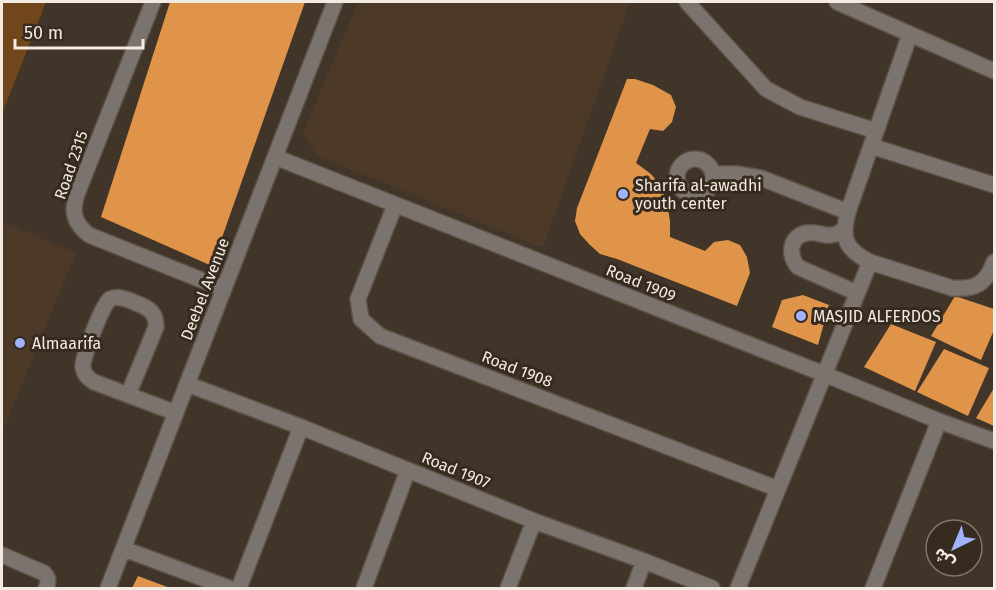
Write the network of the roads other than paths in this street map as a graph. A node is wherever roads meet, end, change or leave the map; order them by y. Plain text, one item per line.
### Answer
1 (153, 2) edge
2 (334, 2) edge
3 (687, 2) edge
4 (837, 2) edge
5 (910, 34) junction
6 (994, 70) edge
7 (876, 131) junction
8 (871, 146) junction
9 (275, 157) junction
10 (713, 174) dead end
11 (994, 185) edge
12 (395, 205) junction
13 (848, 212) junction
14 (843, 230) junction
15 (870, 262) junction
16 (994, 262) edge
17 (224, 289) junction
18 (857, 293) junction
19 (824, 374) junction
20 (187, 384) junction
21 (128, 395) junction
22 (176, 413) junction
23 (939, 422) junction
24 (301, 427) junction
25 (994, 441) edge
26 (408, 470) junction
27 (778, 489) junction
28 (534, 521) junction
29 (124, 549) junction
30 (2, 555) edge
31 (644, 561) junction
32 (46, 588) edge
33 (108, 588) edge
34 (229, 588) edge
35 (239, 588) edge
36 (364, 588) edge
37 (508, 588) edge
38 (634, 588) edge
39 (712, 588) edge
40 (738, 588) edge
41 (873, 588) edge

1 - 17 street, Road 2315
2 - 9 street, Deebel Avenue
3 - 7 street
4 - 5 street
5 - 6 street
5 - 7 street
7 - 8 street
8 - 11 street
8 - 13 street
9 - 12 street, Road 1909
9 - 17 street, Deebel Avenue
10 - 13 street
12 - 19 street, Road 1909
12 - 27 street, Road 1908
13 - 14 street
14 - 15 street
14 - 18 street
15 - 16 street
15 - 18 street
17 - 20 street, Deebel Avenue
18 - 19 street
19 - 23 street, Road 1909
19 - 27 street
20 - 22 street, Deebel Avenue
20 - 24 street, Road 1907
21 - 21 street
21 - 22 street
22 - 29 street, Deebel Avenue
23 - 25 street, Road 1909
23 - 41 street
24 - 26 street, Road 1907
24 - 35 street
26 - 28 street, Road 1907
26 - 36 street
27 - 40 street
28 - 31 street, Road 1907
28 - 37 street
29 - 33 street, Deebel Avenue
29 - 34 street
30 - 32 street
31 - 38 street
31 - 39 street, Road 1907

